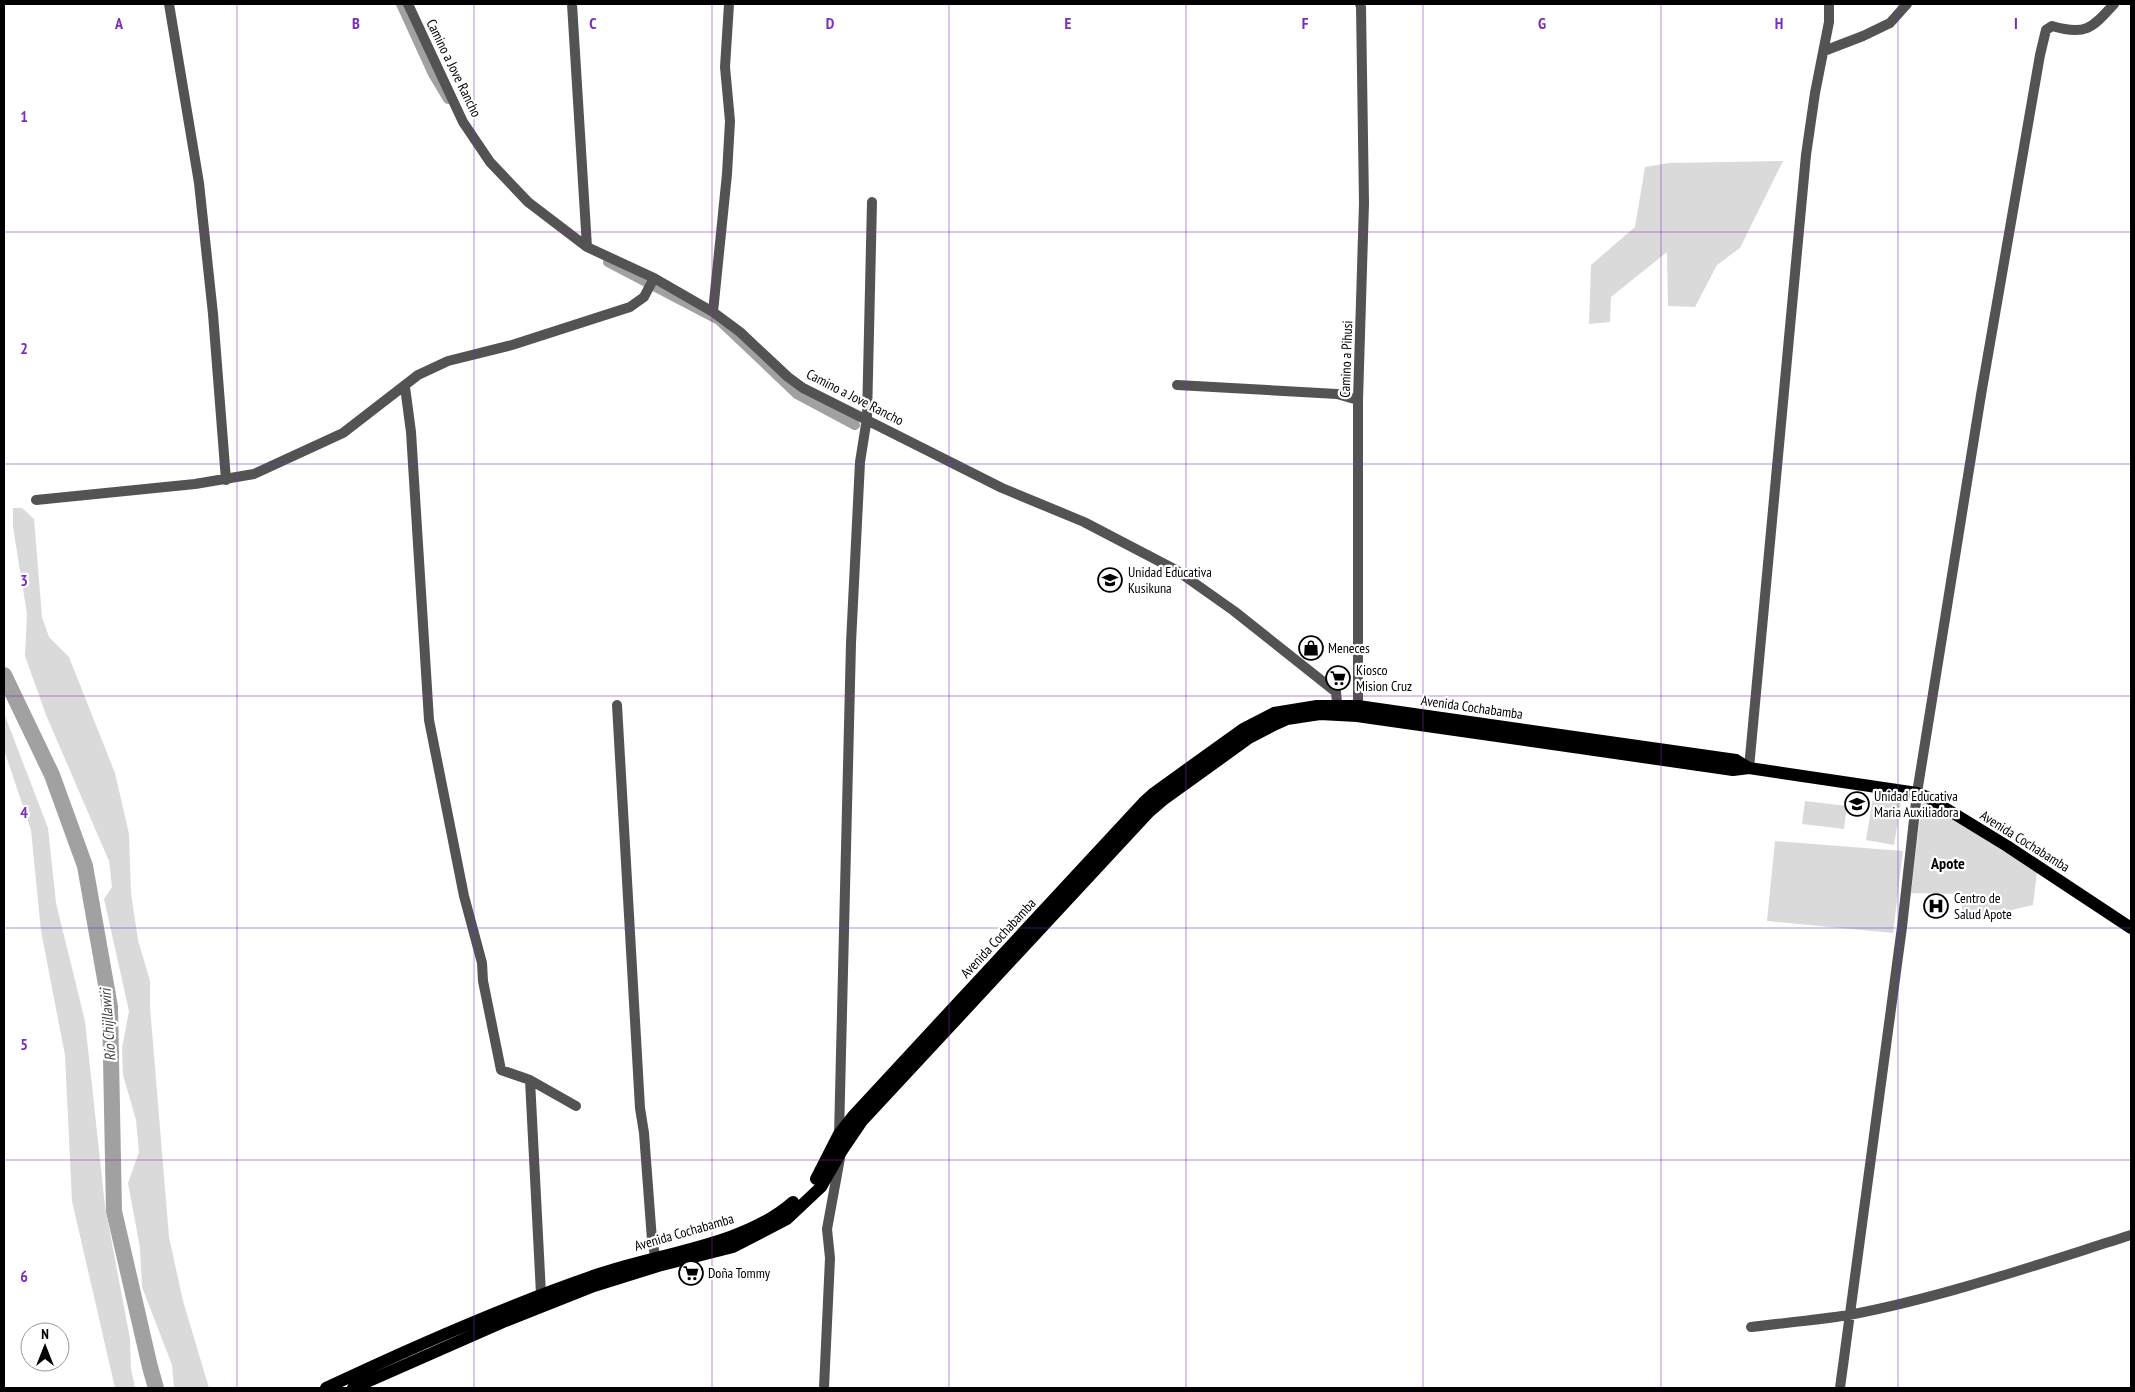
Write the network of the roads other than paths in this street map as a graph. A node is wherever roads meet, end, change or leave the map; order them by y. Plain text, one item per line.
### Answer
1 (169, 4) edge
2 (408, 4) edge
3 (572, 4) edge
4 (729, 4) edge
5 (1360, 4) edge
6 (1830, 4) edge
7 (1907, 4) edge
8 (2114, 4) edge
9 (1824, 51) junction
10 (872, 202) dead end
11 (587, 247) junction
12 (654, 278) junction
13 (713, 312) junction
14 (1177, 385) dead end
15 (405, 387) junction
16 (1358, 400) junction
17 (867, 418) junction
18 (226, 480) junction
19 (36, 500) dead end
20 (617, 705) dead end
21 (1338, 709) junction
22 (1358, 711) junction
23 (1749, 768) junction
24 (1917, 793) junction
25 (2131, 928) edge
26 (530, 1080) junction
27 (576, 1106) dead end
28 (839, 1134) junction
29 (841, 1152) junction
30 (2131, 1235) edge
31 (656, 1261) junction
32 (543, 1300) junction
33 (1849, 1314) junction
34 (1751, 1327) dead end
35 (326, 1388) edge
36 (353, 1388) edge
37 (824, 1388) edge
38 (1840, 1388) edge

1 - 18 street
2 - 11 street, Camino a Jove Rancho
3 - 11 street
4 - 13 street
5 - 16 street, Camino a Pihusi
6 - 9 street
7 - 9 street
8 - 24 street
9 - 23 street
10 - 17 street
11 - 12 street, Camino a Jove Rancho
12 - 13 street, Camino a Jove Rancho
12 - 15 street
13 - 17 street, Camino a Jove Rancho
14 - 16 street
15 - 18 street
15 - 26 street
16 - 22 street, Camino a Pihusi
17 - 21 street, Camino a Jove Rancho
17 - 28 street
18 - 19 street
20 - 31 street
21 - 22 main road, Avenida Cochabamba
21 - 28 main road, Avenida Cochabamba
21 - 29 main road, Avenida Cochabamba
22 - 23 main road, Avenida Cochabamba
23 - 24 main road, Avenida Cochabamba
24 - 25 main road, Avenida Cochabamba
24 - 33 street
26 - 27 street
26 - 32 street
28 - 29 street
28 - 31 main road, Avenida Cochabamba
29 - 31 main road, Avenida Cochabamba
29 - 37 street
30 - 33 street
31 - 32 main road, Avenida Cochabamba
32 - 35 main road, Avenida Cochabamba
32 - 36 main road, Avenida Cochabamba
33 - 34 street
33 - 38 street

